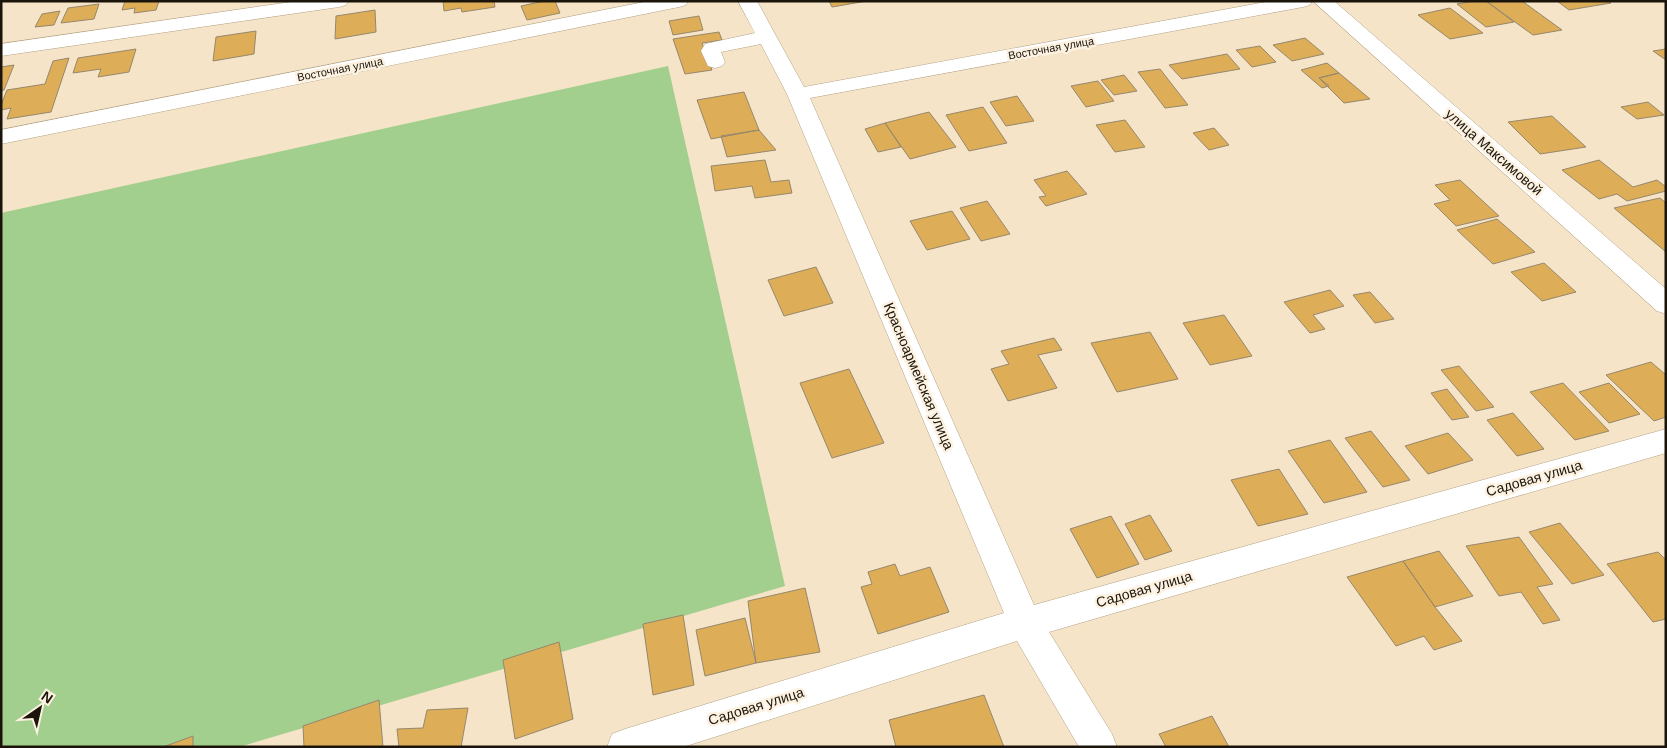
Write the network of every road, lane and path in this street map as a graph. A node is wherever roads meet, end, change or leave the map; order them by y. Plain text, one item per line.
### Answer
1 (339, 1) edge
2 (679, 1) edge
3 (747, 1) edge
4 (1187, 1) edge
5 (1303, 1) edge
6 (1322, 1) edge
7 (1204, 20) junction
8 (767, 37) junction
9 (1, 50) edge
10 (715, 62) dead end
11 (798, 94) junction
12 (1, 137) edge
13 (1666, 304) edge
14 (1666, 441) edge
15 (1025, 623) junction
16 (625, 747) edge
17 (1099, 747) edge

1 - 9 street
2 - 12 street, Восточная улица
3 - 8 street, Красноармейская улица
4 - 7 street
5 - 7 street, Восточная улица
6 - 13 street, улица Максимовой
7 - 11 street, Восточная улица
8 - 10 street
8 - 11 street, Красноармейская улица
11 - 15 street, Красноармейская улица
14 - 15 street, Садовая улица
15 - 16 street, Садовая улица
15 - 17 street, Красноармейская улица

